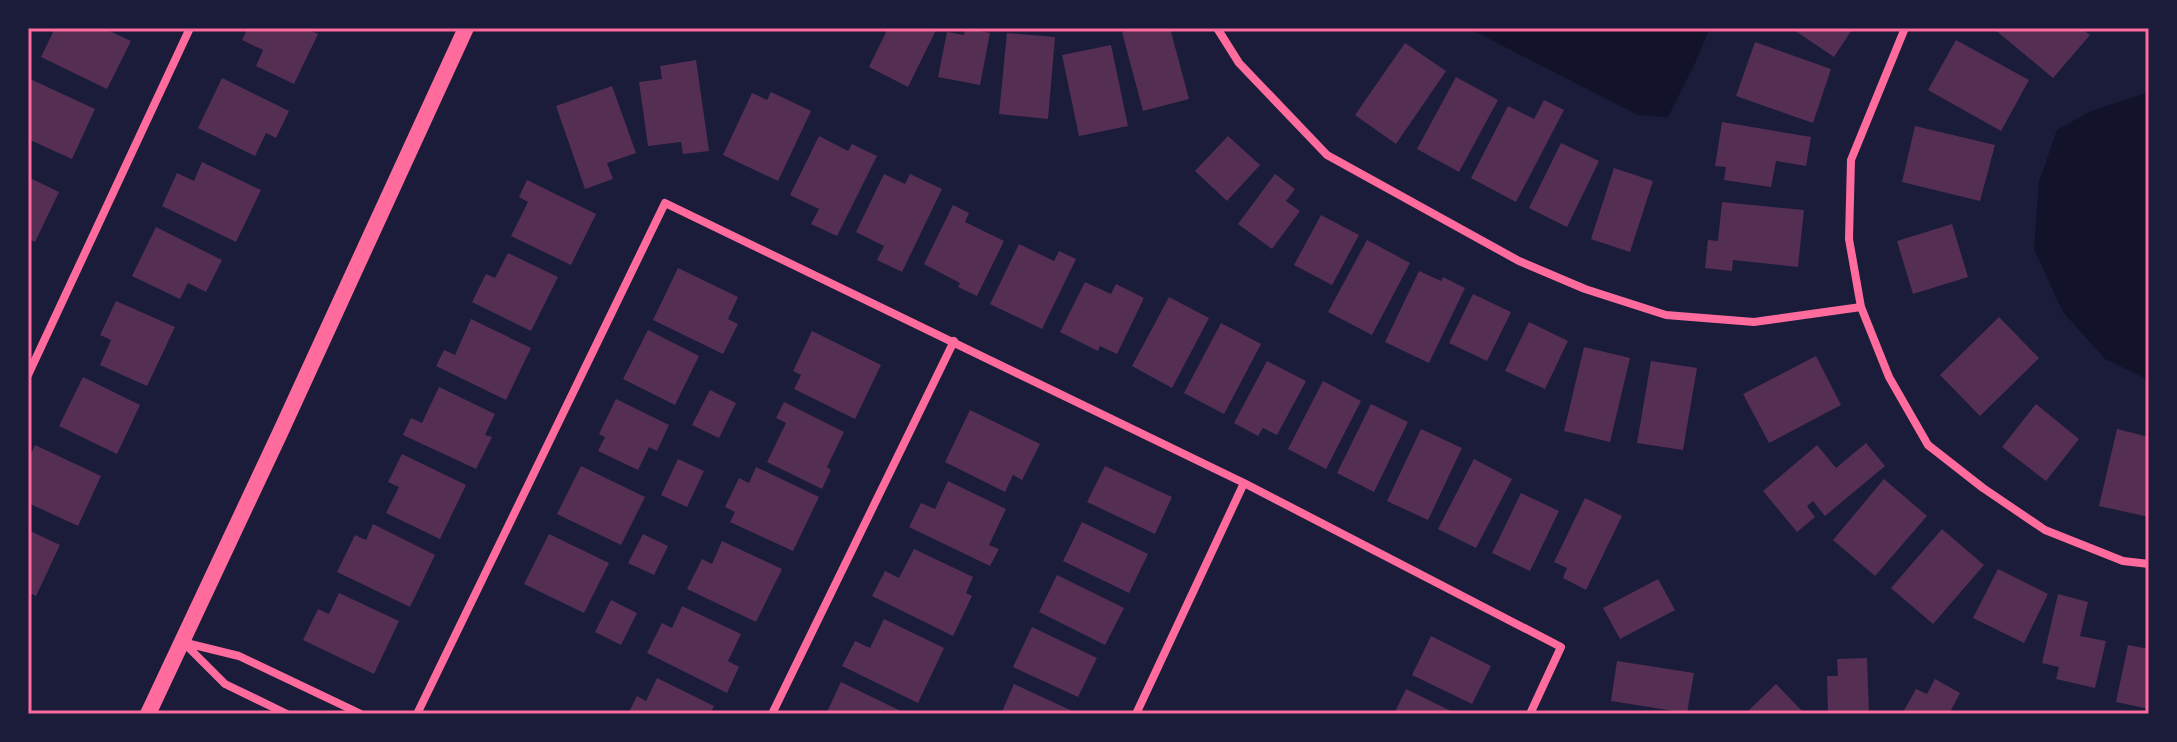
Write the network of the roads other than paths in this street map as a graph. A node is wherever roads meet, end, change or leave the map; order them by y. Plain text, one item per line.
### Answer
1 (190, 28) edge
2 (466, 28) edge
3 (1217, 28) edge
4 (1905, 28) edge
5 (1861, 307) junction
6 (954, 341) junction
7 (28, 375) edge
8 (1244, 483) junction
9 (2149, 564) edge
10 (182, 642) junction
11 (148, 714) edge
12 (287, 714) edge
13 (361, 714) edge
14 (417, 714) edge
15 (772, 714) edge
16 (1136, 714) edge
17 (1530, 714) edge

1 - 7 street
2 - 10 main road
3 - 5 street
4 - 5 street
5 - 9 street
6 - 8 street
6 - 14 street
6 - 15 street
8 - 16 street
8 - 17 street
10 - 11 main road
10 - 12 street
10 - 13 street

